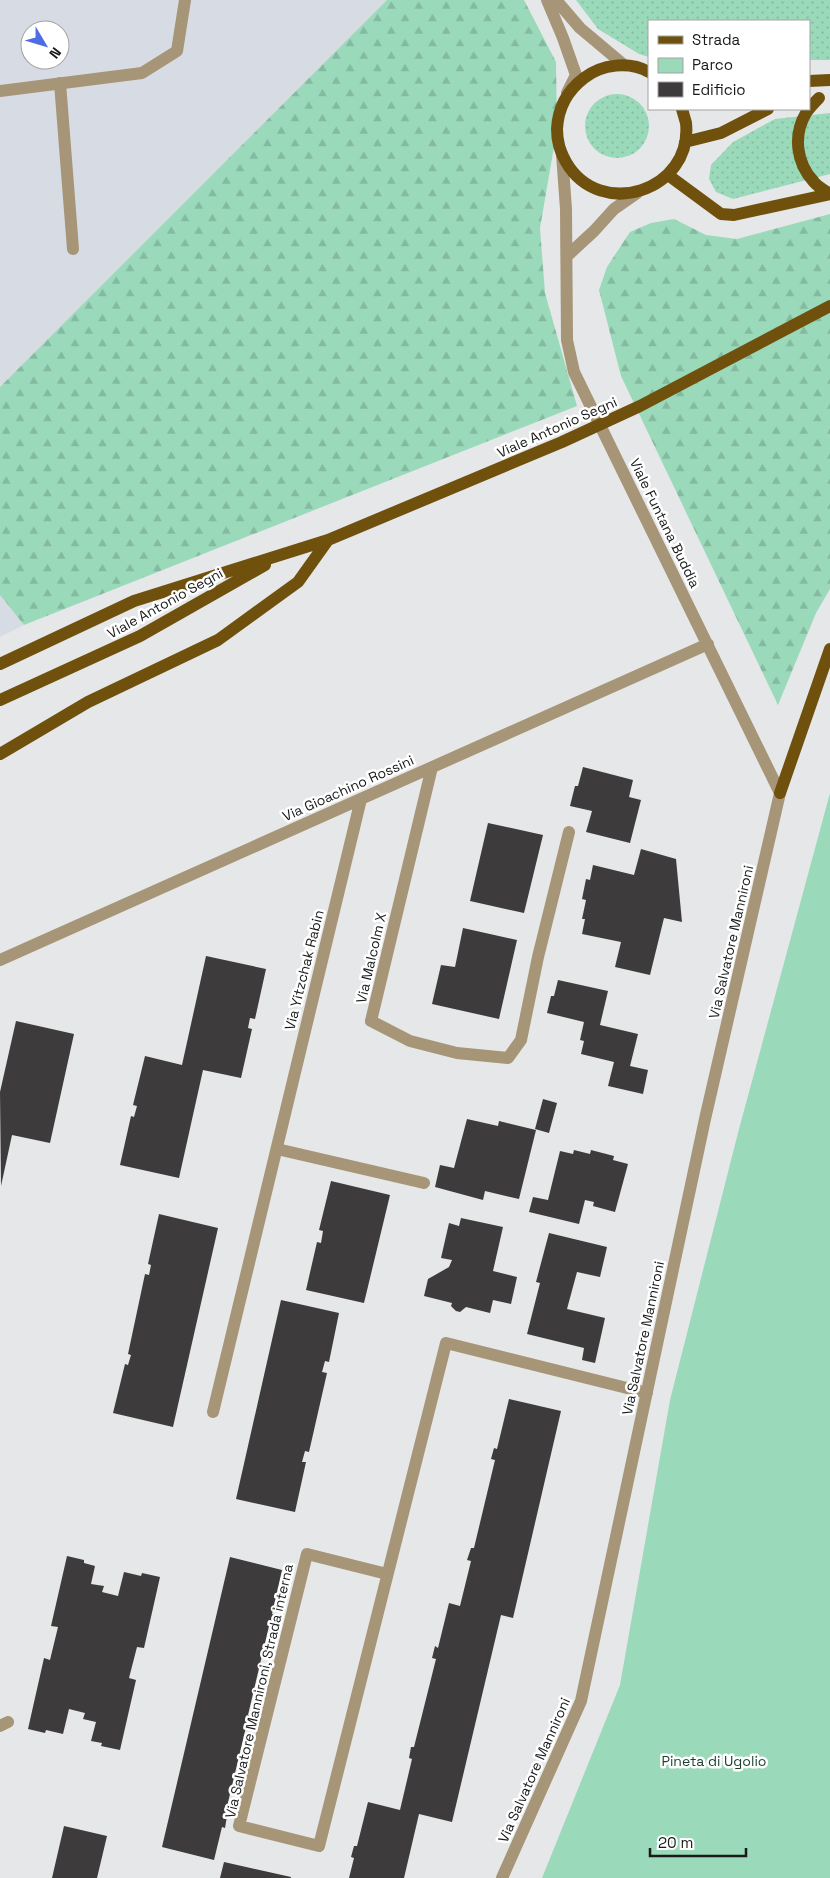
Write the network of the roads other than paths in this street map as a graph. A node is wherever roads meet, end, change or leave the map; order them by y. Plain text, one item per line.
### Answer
1 (185, 0) edge
2 (547, 0) edge
3 (556, 0) edge
4 (624, 65) junction
5 (648, 71) edge
6 (830, 80) edge
7 (810, 81) edge
8 (60, 83) junction
9 (0, 91) edge
10 (819, 98) edge
11 (564, 100) junction
12 (810, 108) edge
13 (682, 110) edge
14 (766, 110) edge
15 (809, 110) edge
16 (685, 142) junction
17 (562, 154) junction
18 (668, 175) junction
19 (637, 193) junction
20 (830, 194) edge
21 (73, 249) dead end
22 (567, 256) junction
23 (830, 306) edge
24 (328, 540) junction
25 (286, 552) junction
26 (708, 644) junction
27 (830, 648) edge
28 (0, 664) edge
29 (0, 700) edge
30 (0, 754) edge
31 (432, 767) junction
32 (780, 793) junction
33 (361, 799) junction
34 (569, 832) dead end
35 (0, 960) edge
36 (277, 1149) junction
37 (424, 1183) dead end
38 (647, 1393) junction
39 (213, 1412) dead end
40 (387, 1574) junction
41 (502, 1878) edge

1 - 8 street
2 - 11 street
3 - 4 street
4 - 5 main road
4 - 11 main road
6 - 7 main road
8 - 9 street
8 - 21 street
10 - 12 main road
11 - 17 main road
13 - 16 main road
14 - 16 main road
15 - 20 main road
16 - 18 main road
17 - 19 main road
17 - 22 street, Viale Funtana Buddia
18 - 19 main road
18 - 20 main road
19 - 22 street
22 - 26 street, Viale Funtana Buddia
23 - 24 main road, Viale Antonio Segni
24 - 25 main road, Viale Antonio Segni
24 - 30 main road
25 - 28 main road, Viale Antonio Segni
25 - 29 main road, Viale Antonio Segni
26 - 31 street, Via Gioachino Rossini
26 - 32 street, Viale Funtana Buddia
27 - 32 main road
31 - 33 street, Via Gioachino Rossini
31 - 34 street, Via Malcolm X
32 - 38 street, Via Salvatore Mannironi
33 - 35 street, Via Gioachino Rossini
33 - 36 street, Via Yitzchak Rabin
36 - 37 street
36 - 39 street, Via Yitzchak Rabin
38 - 40 street, Via Salvatore Mannironi, Strada interna
38 - 41 street, Via Salvatore Mannironi
40 - 40 street, Via Salvatore Mannironi, Strada interna

